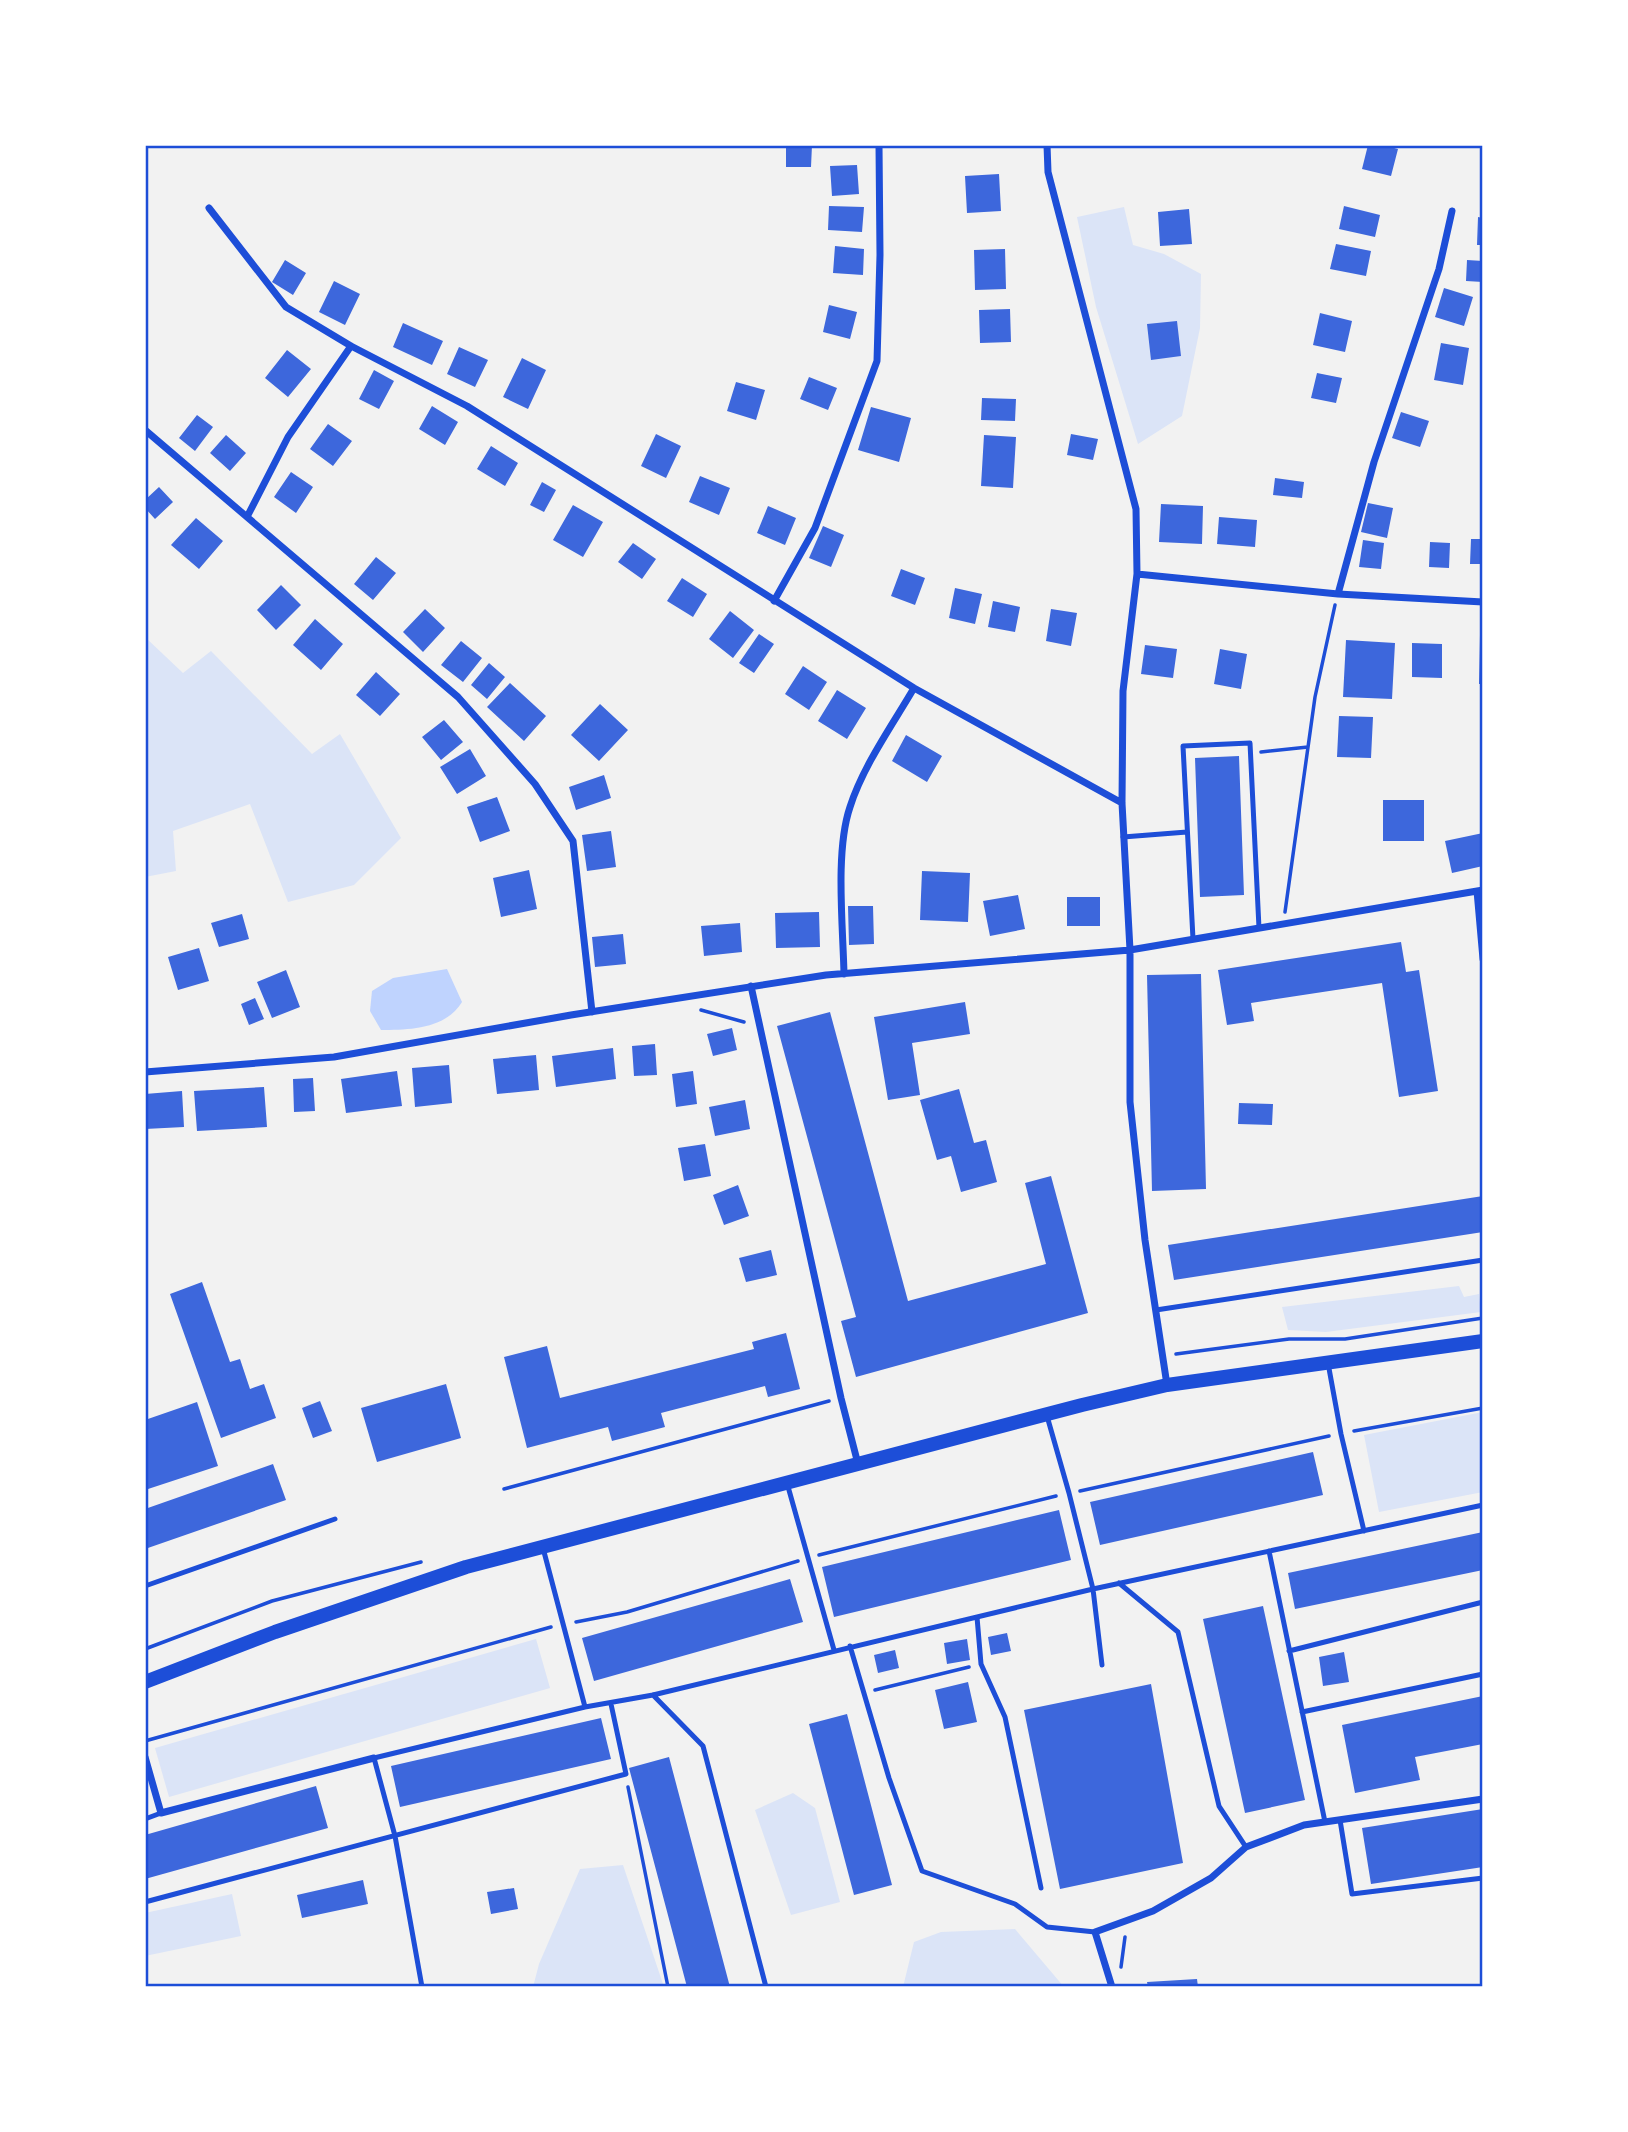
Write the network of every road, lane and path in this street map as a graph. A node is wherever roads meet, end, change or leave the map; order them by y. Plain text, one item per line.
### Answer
1 (879, 145) edge
2 (1047, 145) edge
3 (209, 208) dead end
4 (1451, 211) dead end
5 (351, 346) junction
6 (145, 430) edge
7 (247, 517) junction
8 (1137, 574) junction
9 (1338, 594) junction
10 (774, 601) junction
11 (1483, 602) edge
12 (915, 688) junction
13 (1308, 747) junction
14 (1251, 753) junction
15 (1122, 803) junction
16 (1187, 832) junction
17 (1123, 837) junction
18 (1480, 891) edge
19 (1283, 924) junction
20 (1259, 928) junction
21 (1193, 939) junction
22 (1130, 950) junction
23 (1483, 959) edge
24 (844, 974) junction
25 (751, 986) junction
26 (696, 1009) dead end
27 (592, 1012) junction
28 (759, 1028) junction
29 (145, 1072) edge
30 (1483, 1260) edge
31 (1156, 1310) junction
32 (1483, 1318) edge
33 (1483, 1341) edge
34 (1163, 1356) junction
35 (1328, 1363) junction
36 (1167, 1385) junction
37 (841, 1398) junction
38 (1046, 1414) junction
39 (859, 1465) junction
40 (788, 1483) junction
41 (504, 1489) dead end
42 (1483, 1505) edge
43 (335, 1519) dead end
44 (1364, 1531) junction
45 (542, 1546) junction
46 (1269, 1551) junction
47 (1119, 1583) junction
48 (145, 1586) edge
49 (1093, 1589) junction
50 (1483, 1602) edge
51 (977, 1617) junction
52 (850, 1646) junction
53 (834, 1650) junction
54 (1289, 1651) junction
55 (981, 1664) junction
56 (1102, 1665) dead end
57 (1483, 1674) edge
58 (145, 1682) edge
59 (864, 1693) junction
60 (653, 1695) junction
61 (611, 1704) junction
62 (585, 1707) junction
63 (1302, 1712) junction
64 (145, 1757) edge
65 (374, 1758) junction
66 (626, 1774) junction
67 (1483, 1799) edge
68 (161, 1813) junction
69 (145, 1819) edge
70 (1340, 1820) junction
71 (1325, 1822) junction
72 (395, 1836) junction
73 (1246, 1847) junction
74 (1483, 1878) edge
75 (1041, 1888) dead end
76 (145, 1902) edge
77 (1128, 1919) junction
78 (1096, 1932) junction
79 (1120, 1973) dead end
80 (422, 1987) edge
81 (668, 1987) edge
82 (766, 1987) edge
83 (1112, 1987) edge

1 - 10 street
2 - 8 street
3 - 5 street
4 - 9 street
5 - 7 street
5 - 10 street
6 - 7 street
7 - 27 street
8 - 9 street
8 - 15 street
9 - 11 street
9 - 13 path
10 - 12 street
12 - 15 street
12 - 24 street
13 - 14 path
13 - 19 path
14 - 16 lane
14 - 20 lane
15 - 17 street
16 - 17 lane
16 - 21 lane
17 - 22 street
18 - 19 street
18 - 23 street
19 - 20 street
20 - 21 street
21 - 22 street
22 - 24 street
22 - 31 street
24 - 25 street
25 - 27 street
25 - 28 street
26 - 28 path
27 - 29 street
28 - 37 street
30 - 31 lane
31 - 34 street
32 - 34 path
33 - 35 main road
34 - 36 street
35 - 36 main road
35 - 44 lane
36 - 38 main road
37 - 39 street
37 - 41 path
38 - 39 main road
38 - 49 lane
39 - 40 main road
40 - 45 main road
40 - 53 lane
42 - 44 lane
43 - 48 lane
44 - 46 lane
45 - 58 main road
45 - 62 lane
46 - 47 lane
46 - 54 lane
47 - 49 lane
47 - 73 lane
49 - 51 lane
49 - 56 lane
50 - 54 lane
51 - 52 lane
51 - 55 lane
52 - 53 lane
52 - 59 lane
53 - 60 lane
54 - 63 lane
55 - 59 path
55 - 75 lane
57 - 63 lane
59 - 78 lane
60 - 61 lane
60 - 82 lane
61 - 62 lane
61 - 66 lane
62 - 65 lane
63 - 71 lane
64 - 68 street
65 - 68 street
65 - 72 lane
66 - 72 lane
66 - 81 path
67 - 70 street
68 - 69 lane
70 - 71 street
70 - 74 lane
71 - 73 street
72 - 76 lane
72 - 80 lane
73 - 77 street
77 - 78 street
77 - 79 path
78 - 83 street

